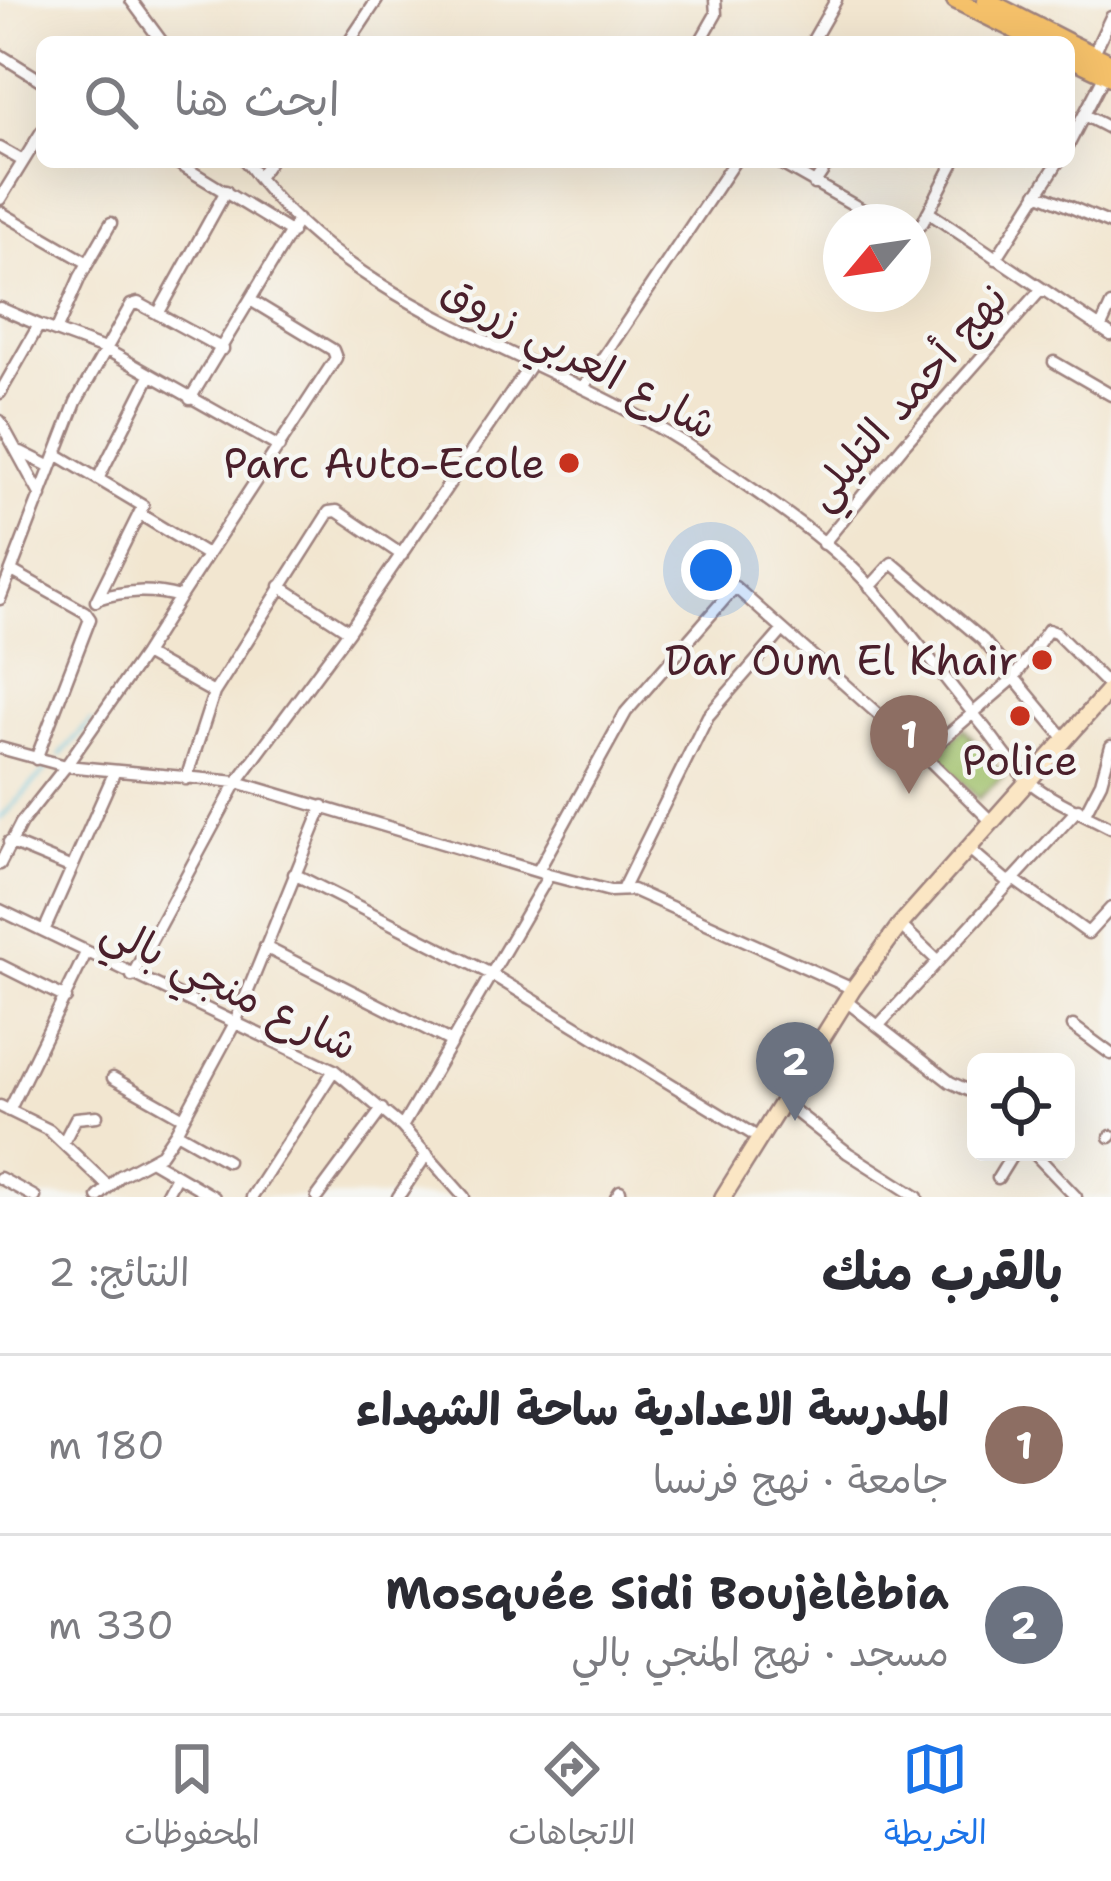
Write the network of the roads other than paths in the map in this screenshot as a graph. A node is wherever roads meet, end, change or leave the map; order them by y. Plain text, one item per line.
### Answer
1 (131, 0) edge
2 (358, 0) edge
3 (716, 0) edge
4 (836, 0) edge
5 (955, 0) edge
6 (986, 0) edge
7 (374, 4) edge
8 (1111, 17) edge
9 (158, 36) edge
10 (353, 36) edge
11 (703, 36) edge
12 (815, 36) edge
13 (1015, 36) edge
14 (1056, 36) edge
15 (1075, 47) edge
16 (0, 55) edge
17 (1075, 58) edge
18 (1105, 67) edge
19 (36, 77) edge
20 (1086, 116) junction
21 (1111, 129) edge
22 (1075, 134) edge
23 (36, 140) edge
24 (0, 148) edge
25 (23, 161) junction
26 (186, 168) edge
27 (250, 168) edge
28 (265, 168) edge
29 (730, 168) edge
30 (788, 168) edge
31 (825, 168) edge
32 (950, 168) edge
33 (1054, 168) edge
34 (258, 178) junction
35 (814, 184) junction
36 (226, 191) junction
37 (1037, 193) junction
38 (0, 199) edge
39 (851, 204) edge
40 (931, 206) edge
41 (0, 212) edge
42 (931, 214) edge
43 (298, 220) junction
44 (111, 223) dead end
45 (1111, 224) edge
46 (292, 233) junction
47 (996, 259) junction
48 (88, 263) junction
49 (1040, 291) junction
50 (252, 301) junction
51 (1111, 305) edge
52 (0, 308) edge
53 (158, 314) junction
54 (39, 325) junction
55 (57, 329) junction
56 (1106, 332) edge
57 (224, 349) junction
58 (107, 350) junction
59 (1054, 362) dead end
60 (531, 364) junction
61 (150, 376) junction
62 (584, 386) junction
63 (0, 393) edge
64 (1111, 395) edge
65 (190, 399) junction
66 (0, 421) edge
67 (279, 447) junction
68 (21, 452) junction
69 (54, 460) junction
70 (99, 477) junction
71 (41, 496) junction
72 (141, 515) junction
73 (823, 544) junction
74 (206, 554) junction
75 (402, 555) junction
76 (12, 572) junction
77 (280, 586) junction
78 (870, 587) junction
79 (180, 597) junction
80 (0, 599) edge
81 (97, 599) junction
82 (88, 614) junction
83 (783, 630) junction
84 (349, 632) junction
85 (144, 654) junction
86 (1013, 679) junction
87 (1111, 688) edge
88 (214, 693) junction
89 (973, 713) junction
90 (1065, 739) junction
91 (1111, 746) edge
92 (0, 748) edge
93 (924, 755) junction
94 (36, 759) junction
95 (67, 766) junction
96 (115, 771) junction
97 (186, 779) junction
98 (1027, 780) junction
99 (237, 782) junction
100 (1111, 788) edge
101 (323, 806) junction
102 (1083, 810) junction
103 (992, 821) junction
104 (1111, 828) edge
105 (9, 842) junction
106 (968, 848) junction
107 (0, 864) edge
108 (72, 868) junction
109 (543, 873) junction
110 (294, 874) junction
111 (1011, 881) junction
112 (622, 890) junction
113 (1111, 908) edge
114 (0, 910) edge
115 (900, 926) junction
116 (44, 931) junction
117 (265, 946) junction
118 (86, 953) junction
119 (938, 961) junction
120 (0, 965) edge
121 (491, 974) junction
122 (132, 976) junction
123 (849, 995) junction
124 (66, 998) junction
125 (235, 1023) junction
126 (879, 1025) junction
127 (1072, 1026) dead end
128 (452, 1042) junction
129 (1111, 1054) edge
130 (334, 1070) junction
131 (113, 1078) dead end
132 (967, 1090) edge
133 (782, 1100) junction
134 (5, 1108) edge
135 (382, 1108) junction
136 (97, 1116) dead end
137 (182, 1117) junction
138 (403, 1127) junction
139 (176, 1132) junction
140 (760, 1138) junction
141 (63, 1143) junction
142 (427, 1154) junction
143 (152, 1161) junction
144 (227, 1161) dead end
145 (1008, 1161) edge
146 (1042, 1161) edge
147 (176, 1176) junction
148 (0, 1178) edge
149 (998, 1178) dead end
150 (108, 1186) junction
151 (730, 1195) edge
152 (910, 1196) edge
153 (35, 1197) edge
154 (98, 1197) edge
155 (165, 1197) edge
156 (214, 1197) edge
157 (252, 1197) edge
158 (317, 1197) edge
159 (398, 1197) edge
160 (464, 1197) edge
161 (1076, 1197) edge

1 - 9 street
2 - 7 street
3 - 11 street
4 - 12 street
5 - 13 main road
6 - 14 main road
7 - 10 street
8 - 18 street
15 - 18 main road
16 - 19 street
17 - 18 main road
18 - 20 street
20 - 21 street
20 - 22 street
23 - 25 street
24 - 25 street
25 - 38 street
26 - 36 street
27 - 34 street, شارع العربي زروق
28 - 34 street
29 - 62 street
30 - 35 street
31 - 35 street
32 - 40 street
33 - 37 street
34 - 43 street, شارع العربي زروق
35 - 39 street
36 - 46 street
36 - 53 street
37 - 45 street
37 - 47 street
41 - 48 street
42 - 47 street
43 - 46 street
43 - 60 street, شارع العربي زروق
44 - 48 street
46 - 50 street
47 - 49 street
48 - 55 street
49 - 56 street
49 - 73 street, نهج أحمد التليلي
50 - 57 street
50 - 67 street
51 - 56 street
52 - 54 street
53 - 57 street
53 - 58 street
54 - 55 street
54 - 63 street
55 - 58 street
57 - 65 street
58 - 61 street
58 - 69 street
59 - 64 street
60 - 62 street, شارع العربي زروق
60 - 75 street
61 - 65 street
61 - 70 street
62 - 73 street, شارع العربي زروق
65 - 67 street
66 - 68 street
67 - 74 street
68 - 69 street
68 - 71 street
69 - 70 street
69 - 71 street
70 - 72 street
71 - 76 street
72 - 74 street
72 - 81 street
73 - 78 street, شارع العربي زروق
74 - 79 street
75 - 77 street
75 - 84 street
76 - 80 street
76 - 82 street
77 - 84 street
77 - 88 street
78 - 86 street
78 - 89 street, شارع العربي زروق
79 - 81 street
79 - 85 street
81 - 82 street
82 - 94 street
83 - 93 street
83 - 109 street
83 - 112 street
84 - 99 street
85 - 88 street
85 - 95 street
86 - 87 street
86 - 89 street
86 - 90 street
87 - 90 street
88 - 97 street
89 - 93 street
89 - 98 street, شارع العربي زروق
90 - 98 street
91 - 102 street
92 - 94 street
93 - 103 street
94 - 95 street
95 - 96 street
95 - 105 street
96 - 97 street
96 - 108 street
97 - 99 street
98 - 102 street
98 - 103 street
99 - 101 street
99 - 122 street
100 - 102 street
101 - 109 street
101 - 110 street
102 - 104 street
102 - 111 street
103 - 106 street
105 - 107 street
105 - 108 street
106 - 111 street
106 - 115 street
108 - 116 street
109 - 112 street
109 - 121 street
110 - 117 street
110 - 121 street
111 - 113 street
111 - 119 street
112 - 123 street
114 - 116 street, شارع منجي بالي
115 - 119 street
115 - 123 street
116 - 118 street, شارع منجي بالي
117 - 125 street
117 - 128 street
118 - 122 street, شارع منجي بالي
118 - 124 street
119 - 126 street
120 - 124 street
121 - 128 street
121 - 140 street
122 - 125 street, شارع منجي بالي
123 - 126 street
123 - 133 street
124 - 134 street
125 - 130 street, شارع منجي بالي
125 - 137 street
126 - 132 street
127 - 129 street
128 - 138 street
130 - 135 street, شارع منجي بالي
130 - 157 street
131 - 137 street
133 - 140 street
133 - 152 street
134 - 141 street
135 - 138 street, شارع منجي بالي
135 - 158 street
136 - 141 street
137 - 139 street
138 - 142 street, شارع منجي بالي
139 - 143 street
139 - 144 street
140 - 151 street
141 - 150 street
142 - 159 street
142 - 160 street, شارع منجي بالي
143 - 147 street
143 - 150 street
145 - 149 street
146 - 161 street
147 - 155 street
147 - 156 street
148 - 153 street
150 - 154 street

